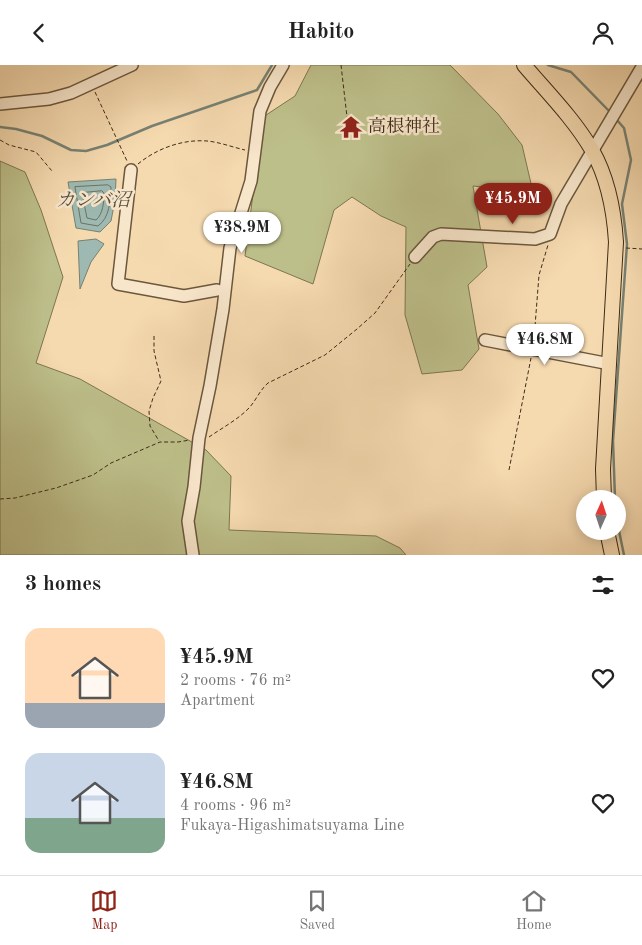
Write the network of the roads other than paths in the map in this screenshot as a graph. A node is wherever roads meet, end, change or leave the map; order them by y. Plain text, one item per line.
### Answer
1 (132, 65) edge
2 (283, 65) edge
3 (524, 65) edge
4 (642, 67) edge
5 (0, 103) edge
6 (592, 150) junction
7 (131, 170) road end
8 (415, 257) road end
9 (217, 290) dead end
10 (485, 340) dead end
11 (610, 364) junction
12 (604, 490) edge
13 (609, 540) edge
14 (193, 555) edge
15 (612, 555) edge

1 - 5 street
2 - 14 street
3 - 6 main road
4 - 6 street
6 - 8 street
6 - 11 main road
7 - 9 street
10 - 11 street
11 - 12 main road
13 - 15 main road

